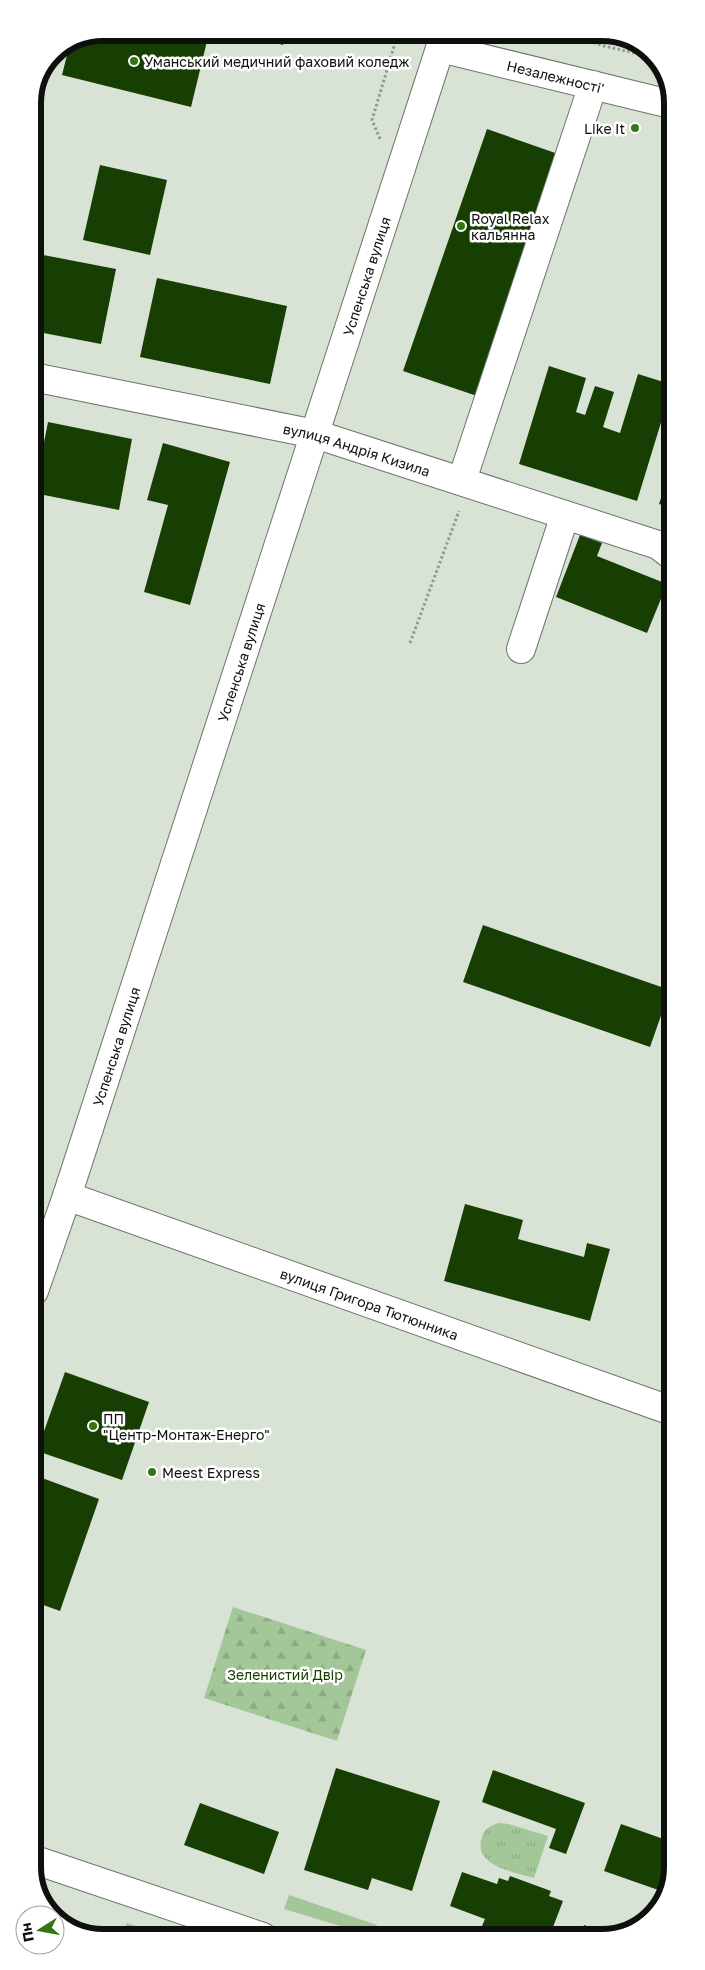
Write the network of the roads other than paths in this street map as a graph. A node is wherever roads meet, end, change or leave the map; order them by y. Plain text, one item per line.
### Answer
1 (443, 41) edge
2 (446, 41) edge
3 (593, 85) junction
4 (664, 102) edge
5 (41, 380) edge
6 (314, 434) junction
7 (466, 481) junction
8 (565, 515) junction
9 (664, 550) edge
10 (521, 649) dead end
11 (67, 1196) junction
12 (41, 1271) edge
13 (664, 1408) edge
14 (41, 1862) edge
15 (239, 1929) edge

1 - 6 street, Успенська вулиця
2 - 3 street, Незалежності'
3 - 4 street, Незалежності'
3 - 7 street
5 - 6 street, вулиця Андрія Кизила
6 - 7 street, вулиця Андрія Кизила
6 - 11 street, Успенська вулиця
7 - 8 street, вулиця Андрія Кизила
8 - 9 street, вулиця Андрія Кизила
8 - 10 street
11 - 12 street, Успенська вулиця
11 - 13 street, вулиця Григора Тютюнника
14 - 15 street

